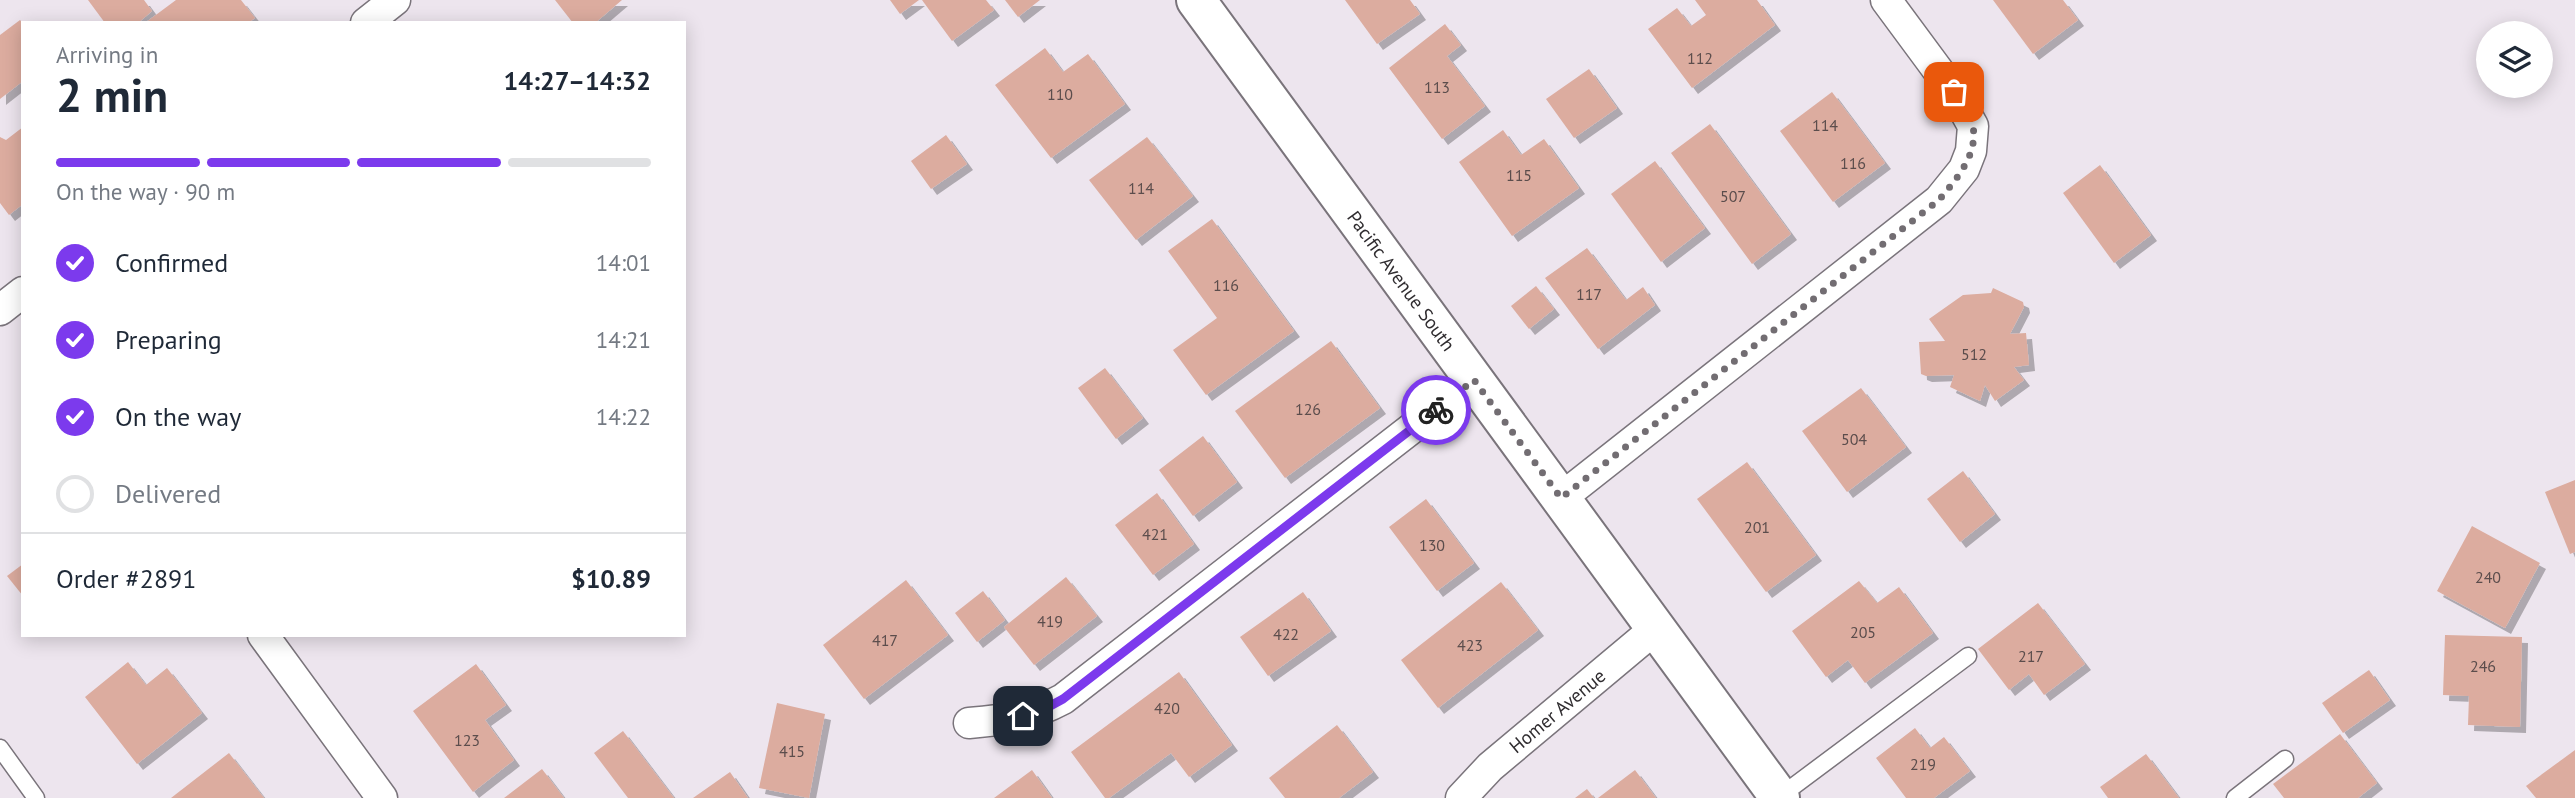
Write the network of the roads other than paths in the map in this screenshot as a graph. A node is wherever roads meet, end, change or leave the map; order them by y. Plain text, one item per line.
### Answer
1 (395, 0) edge
2 (1196, 0) edge
3 (1886, 0) edge
4 (369, 21) edge
5 (1474, 380) junction
6 (1561, 498) junction
7 (1656, 628) junction
8 (264, 637) edge
9 (1968, 656) dead end
10 (969, 723) dead end
11 (0, 748) edge
12 (2285, 759) dead end
13 (1780, 797) edge
14 (36, 798) edge
15 (382, 798) edge
16 (1461, 798) edge
17 (2235, 798) edge

1 - 4 street
2 - 5 street, Pacific Avenue South
3 - 6 street
5 - 6 street, Pacific Avenue South
5 - 10 street
6 - 7 street, Pacific Avenue South
7 - 13 street, Pacific Avenue South
7 - 16 street, Homer Avenue
8 - 15 street
9 - 13 lane
11 - 14 lane
12 - 17 lane

